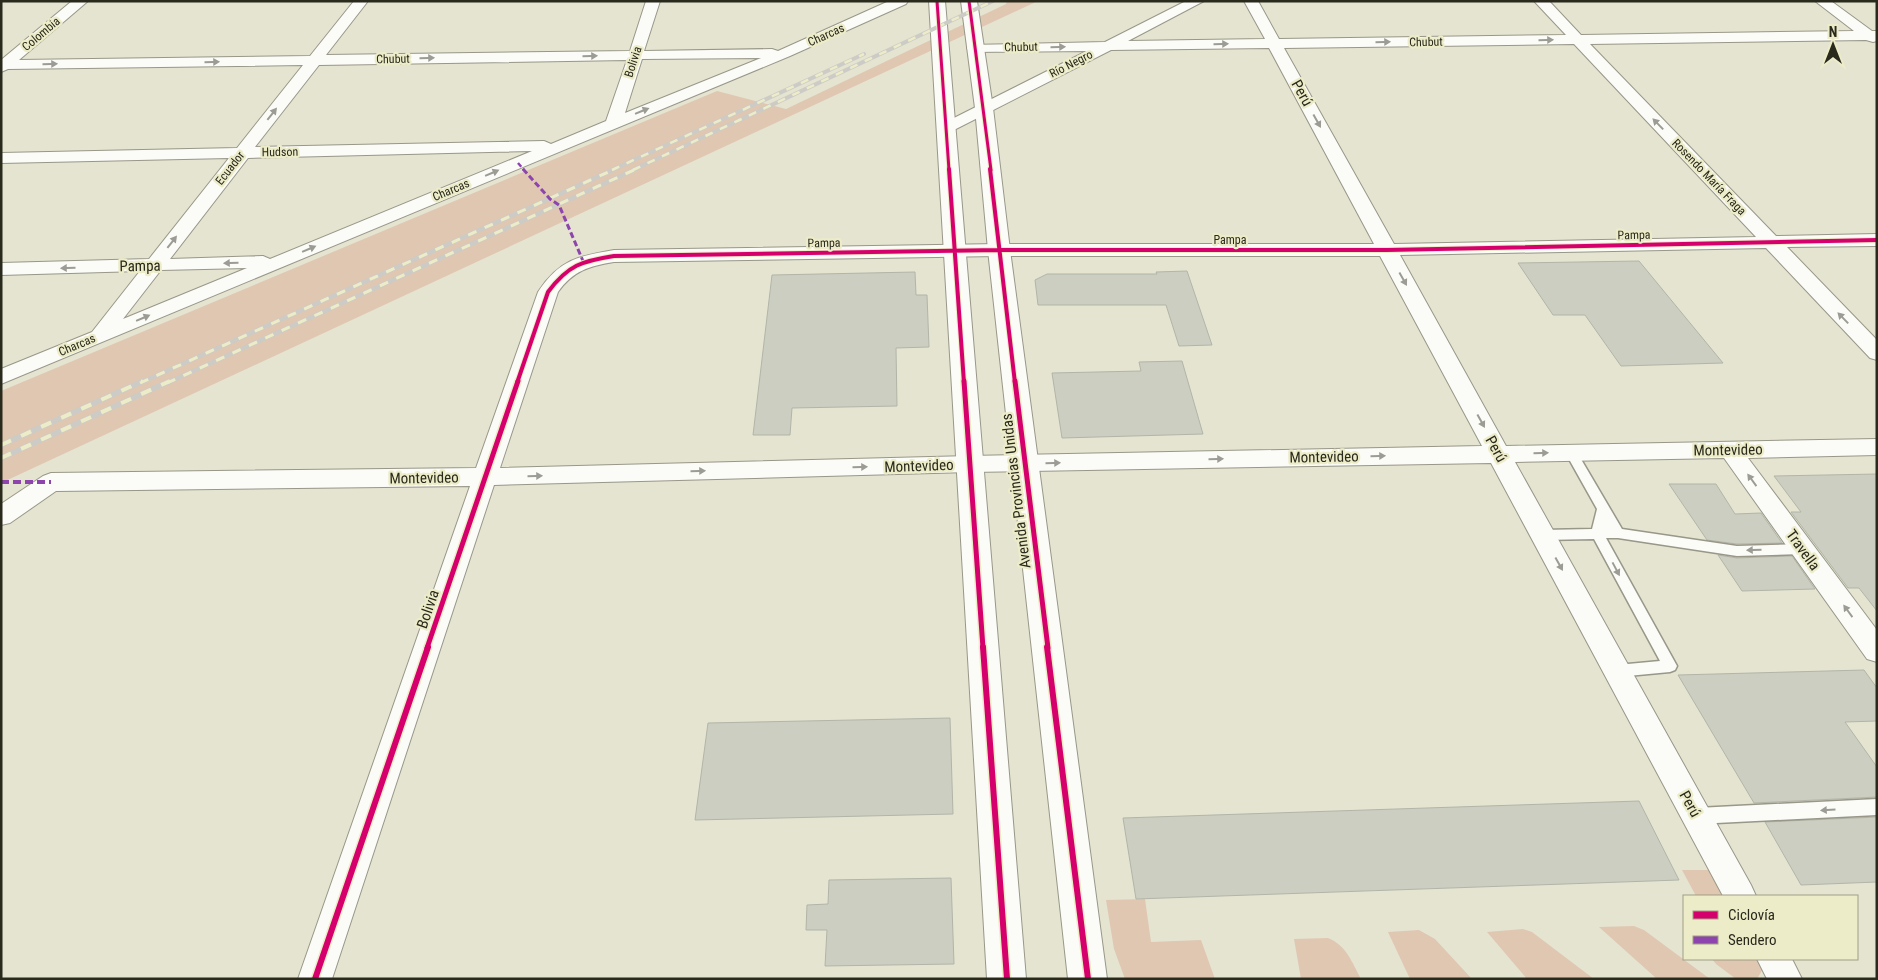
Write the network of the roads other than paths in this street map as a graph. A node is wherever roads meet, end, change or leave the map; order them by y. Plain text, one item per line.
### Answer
1 (81, 1) edge
2 (361, 1) edge
3 (653, 1) edge
4 (901, 1) edge
5 (937, 1) edge
6 (969, 1) edge
7 (1197, 1) edge
8 (1252, 1) edge
9 (1541, 1) edge
10 (1822, 1) edge
11 (1874, 37) edge
12 (1578, 39) junction
13 (1275, 44) junction
14 (1105, 46) junction
15 (974, 48) junction
16 (785, 53) junction
17 (635, 55) junction
18 (315, 60) junction
19 (2, 66) edge
20 (984, 108) junction
21 (614, 122) junction
22 (946, 128) junction
23 (559, 146) junction
24 (242, 153) junction
25 (1, 158) edge
26 (1877, 240) edge
27 (1770, 242) junction
28 (999, 250) junction
29 (1387, 250) junction
30 (954, 251) junction
31 (280, 261) junction
32 (583, 261) joint
33 (153, 266) junction
34 (1, 269) edge
35 (99, 336) junction
36 (1877, 353) edge
37 (1, 377) edge
38 (1877, 447) edge
39 (1730, 450) junction
40 (1571, 452) junction
41 (1499, 454) junction
42 (1025, 463) junction
43 (970, 464) junction
44 (487, 477) junction
45 (1604, 508) junction
46 (1, 516) edge
47 (1597, 533) junction
48 (1618, 533) junction
49 (1543, 535) junction
50 (1803, 549) junction
51 (1877, 651) edge
52 (1617, 671) junction
53 (1877, 807) edge
54 (1696, 816) junction
55 (1739, 895) edge
56 (1775, 960) edge
57 (315, 979) edge
58 (1007, 979) edge
59 (1088, 979) edge
60 (1785, 979) edge

1 - 19 street, Colombia
2 - 18 street, Ecuador
3 - 17 street, Bolivia
4 - 16 street, Charcas
5 - 22 main road
6 - 15 main road, Avenida Provincias Unidas
7 - 14 street, Río Negro
8 - 13 street, Perú
9 - 12 street, Rosendo María Fraga
10 - 11 street
11 - 12 street, Chubut
13 -> 12 street, Chubut
27 -> 12 street, Rosendo María Fraga
14 -> 13 street, Chubut
13 -> 29 street, Perú
15 -> 14 street, Chubut
14 - 20 street, Río Negro
15 - 20 main road, Avenida Provincias Unidas
16 - 17 street, Chubut
21 -> 16 street, Charcas
18 -> 17 street, Chubut
17 - 21 street, Bolivia
19 -> 18 street, Chubut
24 -> 18 street, Ecuador
20 - 22 street, Río Negro
20 - 28 main road, Avenida Provincias Unidas
21 - 23 street, Charcas
22 - 30 main road
23 - 24 street, Hudson
31 -> 23 street, Charcas
24 - 25 street, Hudson
33 -> 24 street, Ecuador
26 - 27 street, Pampa
27 - 29 street, Pampa
36 -> 27 street, Rosendo María Fraga
28 - 29 street, Pampa
28 - 30 street, Pampa
28 - 42 main road, Avenida Provincias Unidas
29 -> 41 street, Perú
30 - 32 street, Pampa
30 - 43 main road
31 -> 33 street, Pampa
35 -> 31 street, Charcas
32 - 44 street, Bolivia
33 -> 34 street, Pampa
33 - 35 street, Ecuador
35 - 37 street, Charcas
38 - 39 street, Montevideo
39 - 40 street, Montevideo
50 -> 39 street, Travella
41 -> 40 street, Montevideo
40 - 45 lane
42 -> 41 street, Montevideo
41 - 49 street, Perú
42 - 43 street, Montevideo
42 - 59 main road, Avenida Provincias Unidas
44 -> 43 street, Montevideo
43 - 58 main road
44 - 46 street, Montevideo
44 - 57 street, Bolivia
45 - 47 lane
45 - 48 lane
47 - 48 lane
47 - 49 lane
47 -> 52 lane
50 -> 48 lane
49 -> 52 street, Perú
51 -> 50 street, Travella
52 - 54 street, Perú
53 -> 54 lane
54 - 55 street, Perú
56 - 60 street

